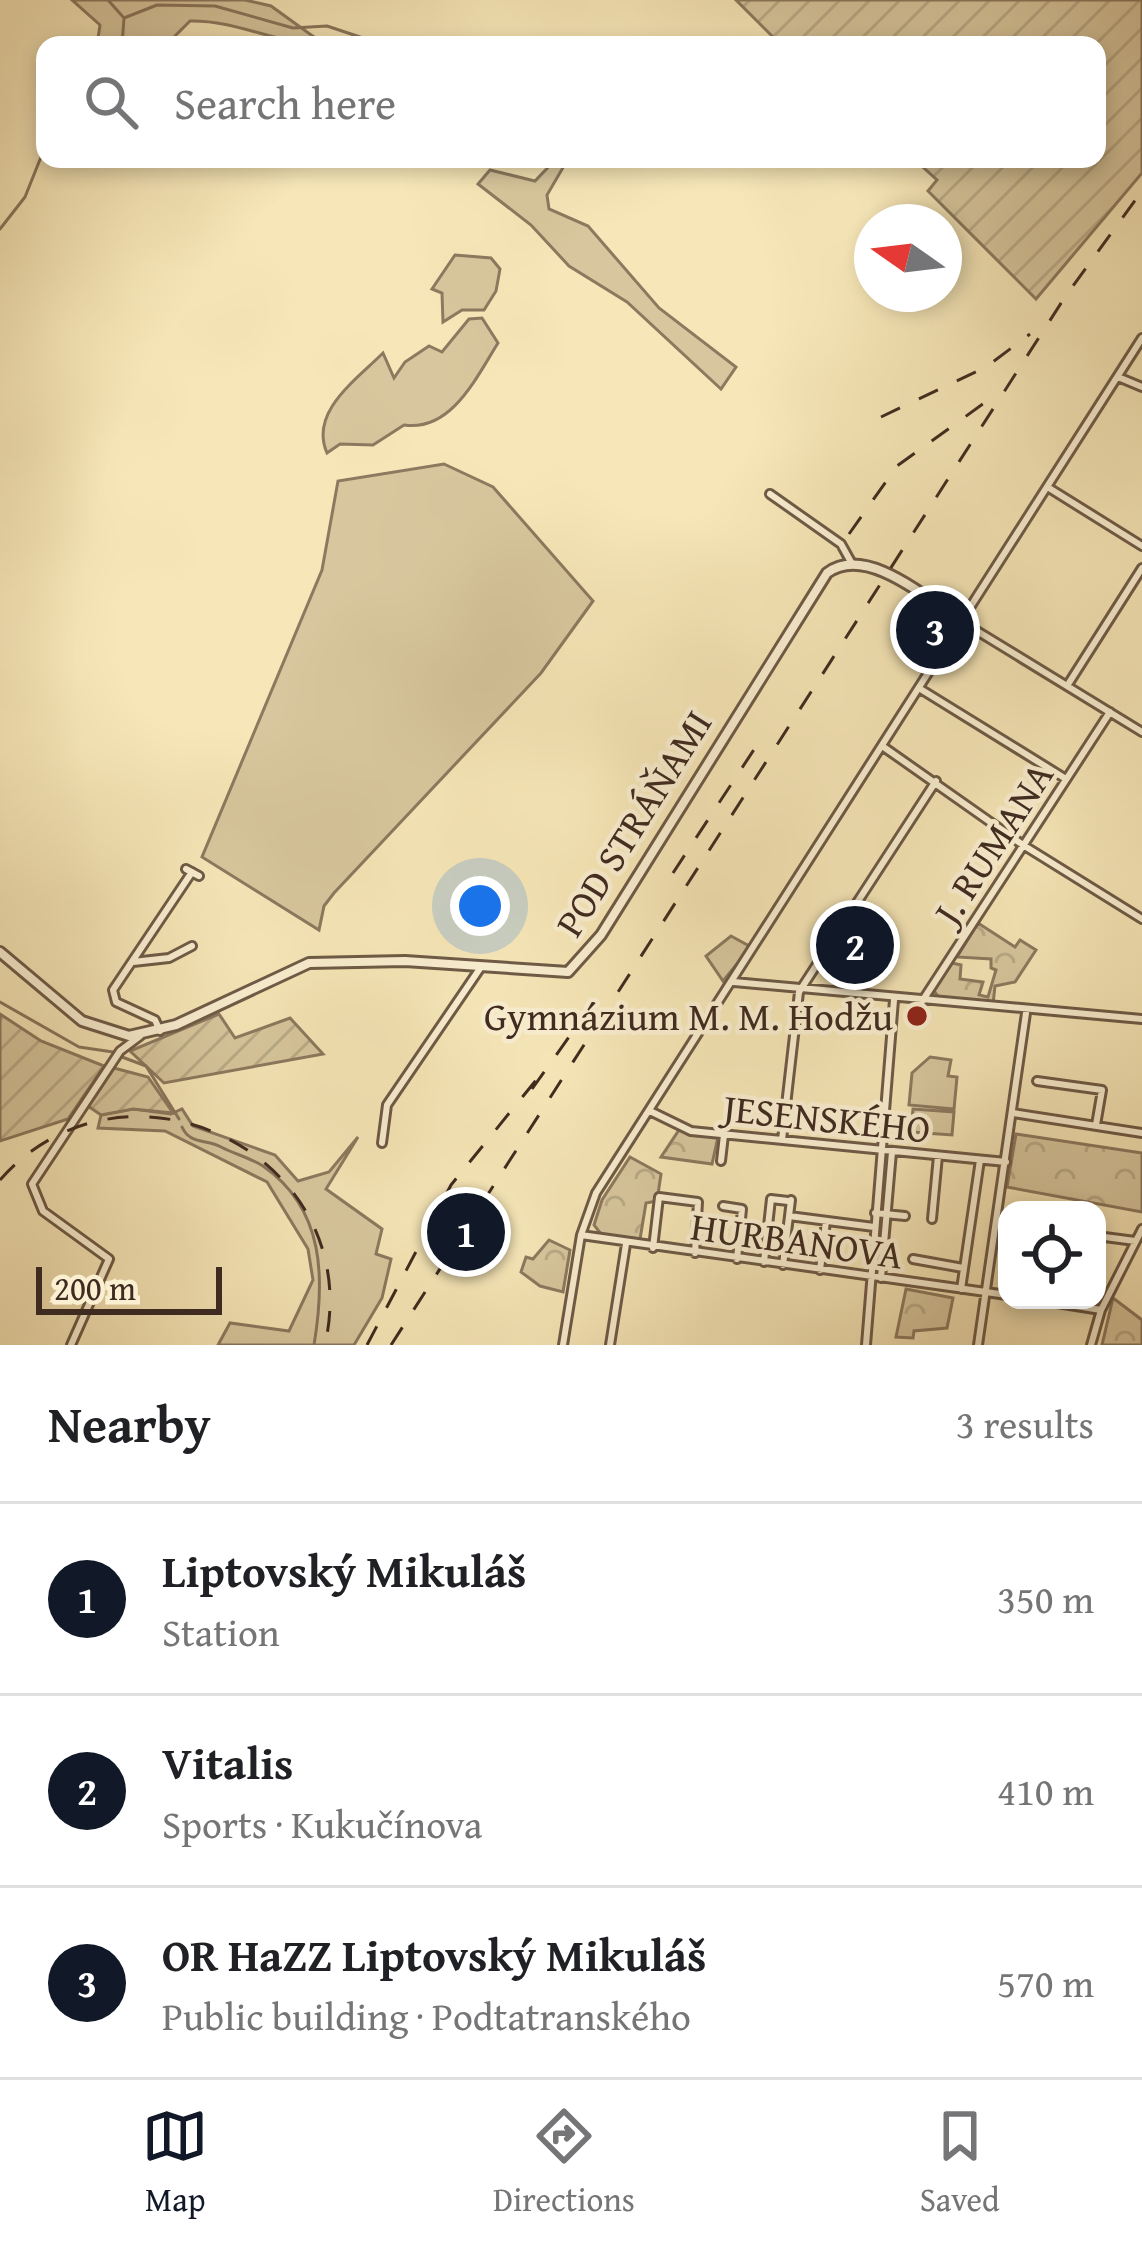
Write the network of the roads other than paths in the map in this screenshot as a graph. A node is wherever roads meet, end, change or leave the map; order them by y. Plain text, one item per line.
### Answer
1 (1142, 338) edge
2 (1118, 377) junction
3 (1142, 387) edge
4 (1048, 488) junction
5 (770, 494) dead end
6 (1142, 546) edge
7 (851, 562) junction
8 (1142, 568) edge
9 (964, 623) junction
10 (1067, 686) junction
11 (922, 690) junction
12 (1110, 712) junction
13 (1142, 732) edge
14 (884, 748) junction
15 (1066, 779) junction
16 (936, 781) junction
17 (1023, 845) junction
18 (193, 872) dead end
19 (1142, 919) edge
20 (192, 946) dead end
21 (0, 952) edge
22 (131, 962) junction
23 (481, 967) junction
24 (734, 982) junction
25 (799, 992) junction
26 (894, 1000) junction
27 (921, 1003) junction
28 (1026, 1013) junction
29 (1142, 1019) edge
30 (160, 1031) junction
31 (116, 1034) junction
32 (141, 1036) junction
33 (120, 1051) junction
34 (1037, 1081) dead end
35 (649, 1110) junction
36 (1013, 1113) junction
37 (1096, 1125) junction
38 (1142, 1133) edge
39 (724, 1135) junction
40 (782, 1140) junction
41 (382, 1143) dead end
42 (880, 1151) junction
43 (892, 1153) junction
44 (938, 1156) junction
45 (980, 1160) junction
46 (721, 1161) dead end
47 (1006, 1162) junction
48 (723, 1206) dead end
49 (875, 1214) junction
50 (887, 1214) junction
51 (789, 1216) junction
52 (905, 1216) dead end
53 (932, 1219) dead end
54 (826, 1221) junction
55 (997, 1222) joint
56 (874, 1227) junction
57 (1142, 1229) edge
58 (580, 1235) junction
59 (1106, 1236) edge
60 (1136, 1241) junction
61 (626, 1244) junction
62 (653, 1248) junction
63 (695, 1253) junction
64 (737, 1259) junction
65 (913, 1259) dead end
66 (764, 1262) junction
67 (783, 1264) junction
68 (964, 1268) junction
69 (820, 1270) junction
70 (877, 1277) junction
71 (961, 1289) junction
72 (986, 1292) junction
73 (998, 1294) edge
74 (1095, 1309) edge
75 (1101, 1310) junction
76 (71, 1345) edge
77 (563, 1345) edge
78 (610, 1345) edge
79 (866, 1345) edge
80 (978, 1345) edge
81 (1091, 1345) edge

1 - 2 street
2 - 3 street
2 - 4 street
4 - 6 street
4 - 9 street
5 - 7 street
7 - 9 street
7 - 23 street, POD STRÁŇAMI
8 - 10 street
9 - 10 street
9 - 11 street
10 - 12 street
11 - 14 street
11 - 15 street
12 - 13 street
12 - 15 street, J. RUMANA
14 - 16 street
14 - 24 street
15 - 17 street, J. RUMANA
16 - 17 street
16 - 25 street
17 - 19 street
17 - 27 street, J. RUMANA
18 - 22 street
20 - 22 street
21 - 31 street, POD STRÁŇAMI
22 - 30 street
23 - 30 street, POD STRÁŇAMI
23 - 41 street
24 - 25 street
24 - 35 street
25 - 26 street
25 - 40 street
26 - 27 street
26 - 42 street
27 - 28 street
28 - 29 street
28 - 36 street
30 - 32 street, POD STRÁŇAMI
31 - 32 street, POD STRÁŇAMI
31 - 33 street
32 - 33 street
33 - 76 street
34 - 37 street
35 - 39 street, JESENSKÉHO
35 - 58 street
36 - 37 street
36 - 47 street
37 - 38 street
39 - 40 street, JESENSKÉHO
39 - 46 street
40 - 42 street, JESENSKÉHO
42 - 43 street, JESENSKÉHO
42 - 49 street
43 - 44 street, JESENSKÉHO
43 - 50 street
44 - 45 street, JESENSKÉHO
44 - 53 street
45 - 47 street, JESENSKÉHO
45 - 68 street
47 - 55 street
48 - 64 street
49 - 50 street
49 - 56 street
50 - 52 street
50 - 70 street
51 - 54 street
51 - 66 street
51 - 67 street
54 - 56 street
54 - 69 street
55 - 72 street
56 - 70 street
57 - 60 street
58 - 61 street, HURBANOVA
58 - 77 street
59 - 60 street
60 - 75 street
61 - 62 street, HURBANOVA
61 - 78 street
62 - 63 street, HURBANOVA
62 - 63 street
63 - 64 street, HURBANOVA
64 - 66 street, HURBANOVA
65 - 68 street
66 - 67 street, HURBANOVA
67 - 69 street, HURBANOVA
68 - 71 street
69 - 70 street, HURBANOVA
70 - 71 street, HURBANOVA
70 - 79 street
71 - 72 street, HURBANOVA
72 - 73 street, HURBANOVA
72 - 80 street
74 - 75 street
75 - 81 street

